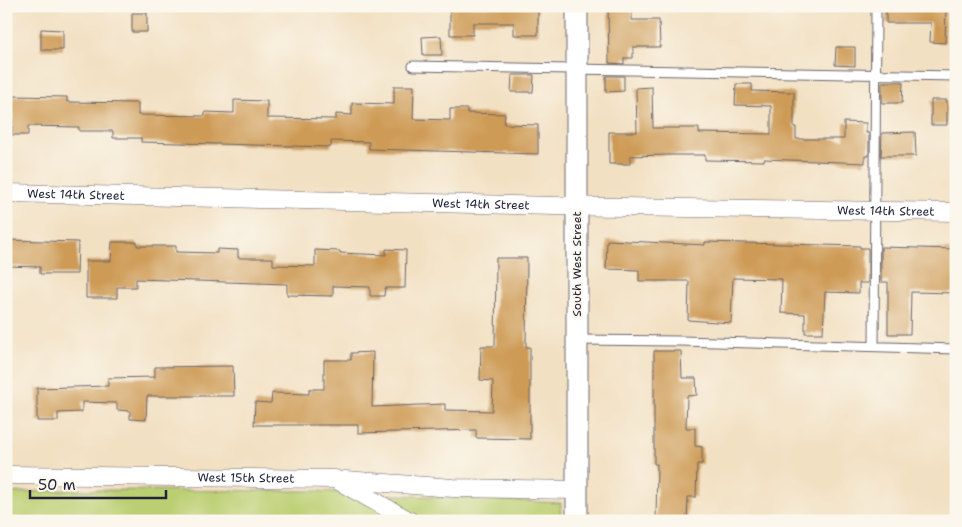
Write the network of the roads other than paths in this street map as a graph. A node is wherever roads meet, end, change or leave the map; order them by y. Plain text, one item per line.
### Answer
1 (577, 6) edge
2 (876, 6) edge
3 (413, 66) dead end
4 (577, 69) junction
5 (875, 74) junction
6 (956, 76) edge
7 (6, 193) edge
8 (576, 206) junction
9 (876, 210) junction
10 (956, 212) edge
11 (577, 340) junction
12 (874, 346) junction
13 (956, 349) edge
14 (6, 475) edge
15 (335, 480) junction
16 (576, 490) junction
17 (410, 521) edge
18 (577, 521) edge

1 - 4 street, South West Street
2 - 5 lane
3 - 4 lane
4 - 5 lane
4 - 8 street, South West Street
5 - 6 lane
5 - 9 lane
7 - 8 street, West 14th Street
8 - 9 street, West 14th Street
8 - 11 street, South West Street
9 - 10 street, West 14th Street
9 - 12 lane
11 - 12 lane
11 - 16 street, South West Street
12 - 13 lane
14 - 15 street, West 15th Street
15 - 16 street, West 15th Street
15 - 17 street, West 15th Street
16 - 18 street, South West Street

